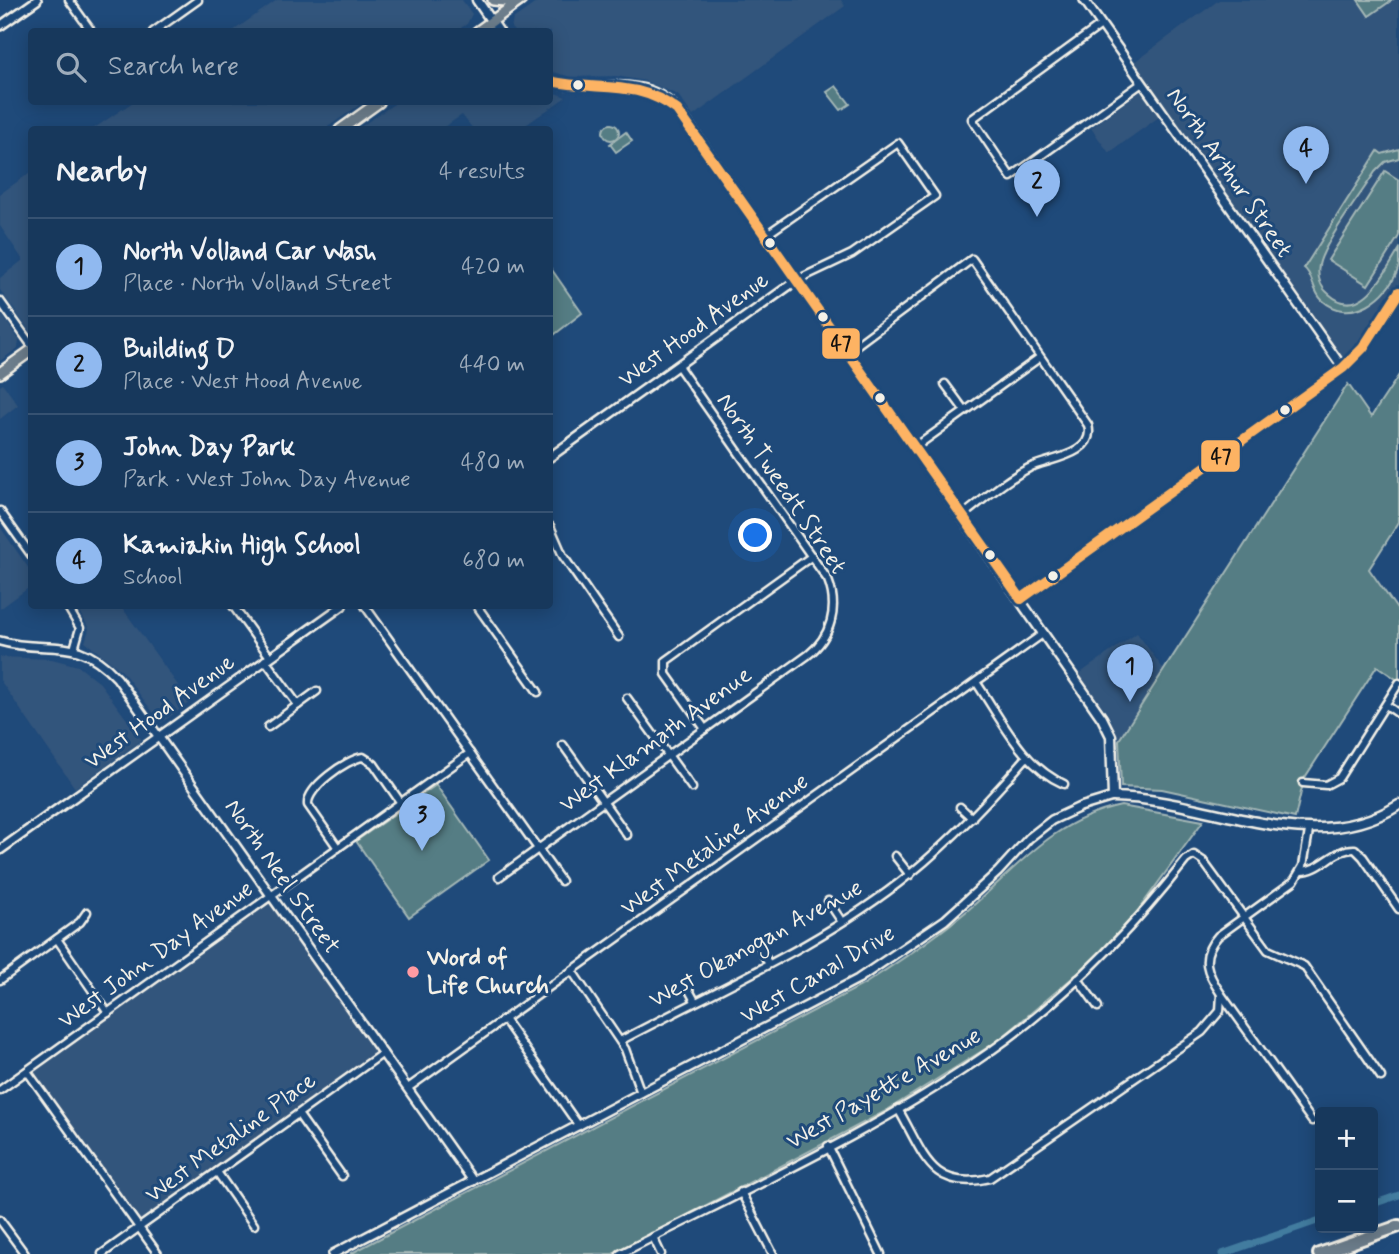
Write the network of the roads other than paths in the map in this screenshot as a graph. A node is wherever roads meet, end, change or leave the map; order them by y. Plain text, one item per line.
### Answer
1 (37, 0) edge
2 (69, 0) edge
3 (198, 0) edge
4 (477, 0) edge
5 (493, 0) edge
6 (1084, 0) edge
7 (520, 1) edge
8 (492, 21) junction
9 (1101, 25) junction
10 (0, 26) edge
11 (89, 28) edge
12 (159, 28) edge
13 (482, 28) edge
14 (496, 28) edge
15 (553, 81) edge
16 (1142, 83) junction
17 (375, 105) edge
18 (346, 126) edge
19 (766, 235) junction
20 (797, 280) junction
21 (1399, 292) edge
22 (0, 301) edge
23 (28, 342) edge
24 (28, 351) edge
25 (847, 352) junction
26 (1039, 358) junction
27 (678, 366) junction
28 (1343, 368) junction
29 (0, 373) edge
30 (945, 384) dead end
31 (965, 411) junction
32 (914, 448) junction
33 (553, 455) edge
34 (0, 511) edge
35 (962, 516) junction
36 (553, 533) edge
37 (28, 550) edge
38 (812, 556) junction
39 (1021, 599) junction
40 (69, 609) edge
41 (235, 609) edge
42 (338, 609) edge
43 (367, 609) edge
44 (479, 609) edge
45 (829, 629) joint
46 (1044, 633) junction
47 (619, 636) dead end
48 (0, 641) edge
49 (74, 649) junction
50 (267, 659) junction
51 (976, 682) junction
52 (1399, 683) edge
53 (317, 691) dead end
54 (538, 692) dead end
55 (627, 698) dead end
56 (298, 705) junction
57 (1386, 705) junction
58 (1399, 714) edge
59 (268, 727) dead end
60 (705, 729) junction
61 (159, 736) junction
62 (563, 745) dead end
63 (470, 753) junction
64 (668, 755) junction
65 (1027, 757) junction
66 (1303, 783) dead end
67 (1064, 784) dead end
68 (1312, 784) junction
69 (692, 788) dead end
70 (1311, 794) dead end
71 (1113, 797) junction
72 (603, 801) junction
73 (401, 803) junction
74 (1399, 805) edge
75 (960, 807) dead end
76 (972, 818) junction
77 (1309, 831) junction
78 (627, 835) dead end
79 (338, 848) junction
80 (538, 849) junction
81 (0, 850) edge
82 (895, 856) dead end
83 (1301, 871) junction
84 (909, 875) junction
85 (499, 877) dead end
86 (561, 881) dead end
87 (272, 896) junction
88 (828, 901) dead end
89 (1399, 909) edge
90 (87, 912) dead end
91 (1244, 917) junction
92 (842, 922) junction
93 (57, 939) junction
94 (761, 949) dead end
95 (768, 963) junction
96 (572, 971) junction
97 (1078, 979) junction
98 (0, 980) edge
99 (690, 992) dead end
100 (1221, 994) junction
101 (695, 1001) junction
102 (1098, 1007) dead end
103 (108, 1013) junction
104 (504, 1019) junction
105 (620, 1041) junction
106 (383, 1053) junction
107 (27, 1071) junction
108 (1381, 1077) dead end
109 (408, 1088) junction
110 (0, 1090) edge
111 (641, 1093) junction
112 (898, 1109) junction
113 (298, 1114) junction
114 (1312, 1121) dead end
115 (579, 1126) junction
116 (828, 1146) junction
117 (216, 1172) junction
118 (342, 1176) dead end
119 (473, 1181) junction
120 (741, 1192) junction
121 (0, 1220) edge
122 (254, 1225) dead end
123 (1399, 1226) edge
124 (139, 1228) junction
125 (653, 1237) junction
126 (25, 1254) edge
127 (102, 1254) edge
128 (158, 1254) edge
129 (333, 1254) edge
130 (620, 1254) edge
131 (662, 1254) edge
132 (773, 1254) edge
133 (880, 1254) edge
134 (1319, 1254) edge

1 - 10 street
2 - 11 street
3 - 12 street
4 - 8 main road
5 - 7 main road
6 - 9 street, North Arthur Street
7 - 8 main road
8 - 13 main road
8 - 14 main road
9 - 16 street, North Arthur Street
9 - 16 street
15 - 19 main road
16 - 28 street, North Arthur Street
17 - 18 main road
19 - 20 main road
19 - 20 street, West Hood Avenue
20 - 25 main road
20 - 27 street, West Hood Avenue
21 - 28 street
22 - 23 street
24 - 29 main road
25 - 26 street
25 - 32 main road
26 - 31 street
26 - 35 street
27 - 33 street, West Hood Avenue
27 - 38 street, North Tweedt Street
28 - 39 street
30 - 31 street
31 - 32 street
32 - 35 main road
34 - 37 street
35 - 39 main road
36 - 47 street
38 - 45 street, North Tweedt Street
38 - 60 street
39 - 46 main road
40 - 49 street
41 - 50 street
42 - 50 street, West Hood Avenue
43 - 63 street
44 - 54 street
45 - 60 street, West Klamath Avenue
46 - 51 street, West Metaline Avenue
46 - 71 main road
48 - 49 street
49 - 61 street, North Neel Street
50 - 56 street
50 - 61 street, West Hood Avenue
51 - 65 street
51 - 96 street, West Metaline Avenue
52 - 57 street
53 - 56 street
55 - 64 street
56 - 59 street
57 - 58 street
57 - 68 street
60 - 64 street, West Klamath Avenue
61 - 81 street, West Hood Avenue
61 - 87 street, North Neel Street
62 - 72 street
63 - 73 street, West John Day Avenue
63 - 80 street
64 - 69 street
64 - 72 street, West Klamath Avenue
65 - 67 street
65 - 76 street, West Okanogan Avenue
66 - 68 street
68 - 70 street
71 - 77 main road, West Canal Drive
71 - 111 street, West Canal Drive
72 - 78 street
72 - 80 street, West Klamath Avenue
73 - 79 street, West John Day Avenue
73 - 79 street
74 - 77 main road, West Canal Drive
75 - 76 street
76 - 84 street, West Okanogan Avenue
77 - 83 street
79 - 87 street, West John Day Avenue
80 - 85 street, West Klamath Avenue
80 - 86 street
82 - 84 street
83 - 89 street
83 - 91 street
84 - 92 street, West Okanogan Avenue
87 - 103 street, West John Day Avenue
87 - 106 street, North Neel Street
88 - 92 street
90 - 93 street
91 - 97 street, West Payette Avenue
91 - 100 street
91 - 108 street
92 - 95 street, West Okanogan Avenue
93 - 98 street
93 - 103 street
94 - 95 street
95 - 101 street, West Okanogan Avenue
96 - 104 street, West Metaline Avenue
96 - 105 street
97 - 102 street
97 - 112 street, West Payette Avenue
99 - 101 street
100 - 112 street
100 - 114 street
101 - 105 street, West Okanogan Avenue
103 - 107 street, West John Day Avenue
104 - 109 street, West Metaline Avenue
104 - 115 street
105 - 111 street
106 - 109 street, North Neel Street
106 - 113 street, West Metaline Place
107 - 110 street, West John Day Avenue
107 - 124 street
109 - 119 street, North Neel Street
111 - 115 street, West Canal Drive
112 - 116 street, West Payette Avenue
113 - 117 street, West Metaline Place
113 - 118 street
115 - 119 street, West Canal Drive
116 - 120 street, West Payette Avenue
116 - 133 street
117 - 122 street
117 - 124 street, West Metaline Place
119 - 129 street, West Canal Drive
120 - 125 street, West Payette Avenue
120 - 132 street
121 - 126 street
123 - 134 highway
124 - 127 street, West Metaline Place
124 - 128 street
125 - 130 street, West Payette Avenue
125 - 131 street

